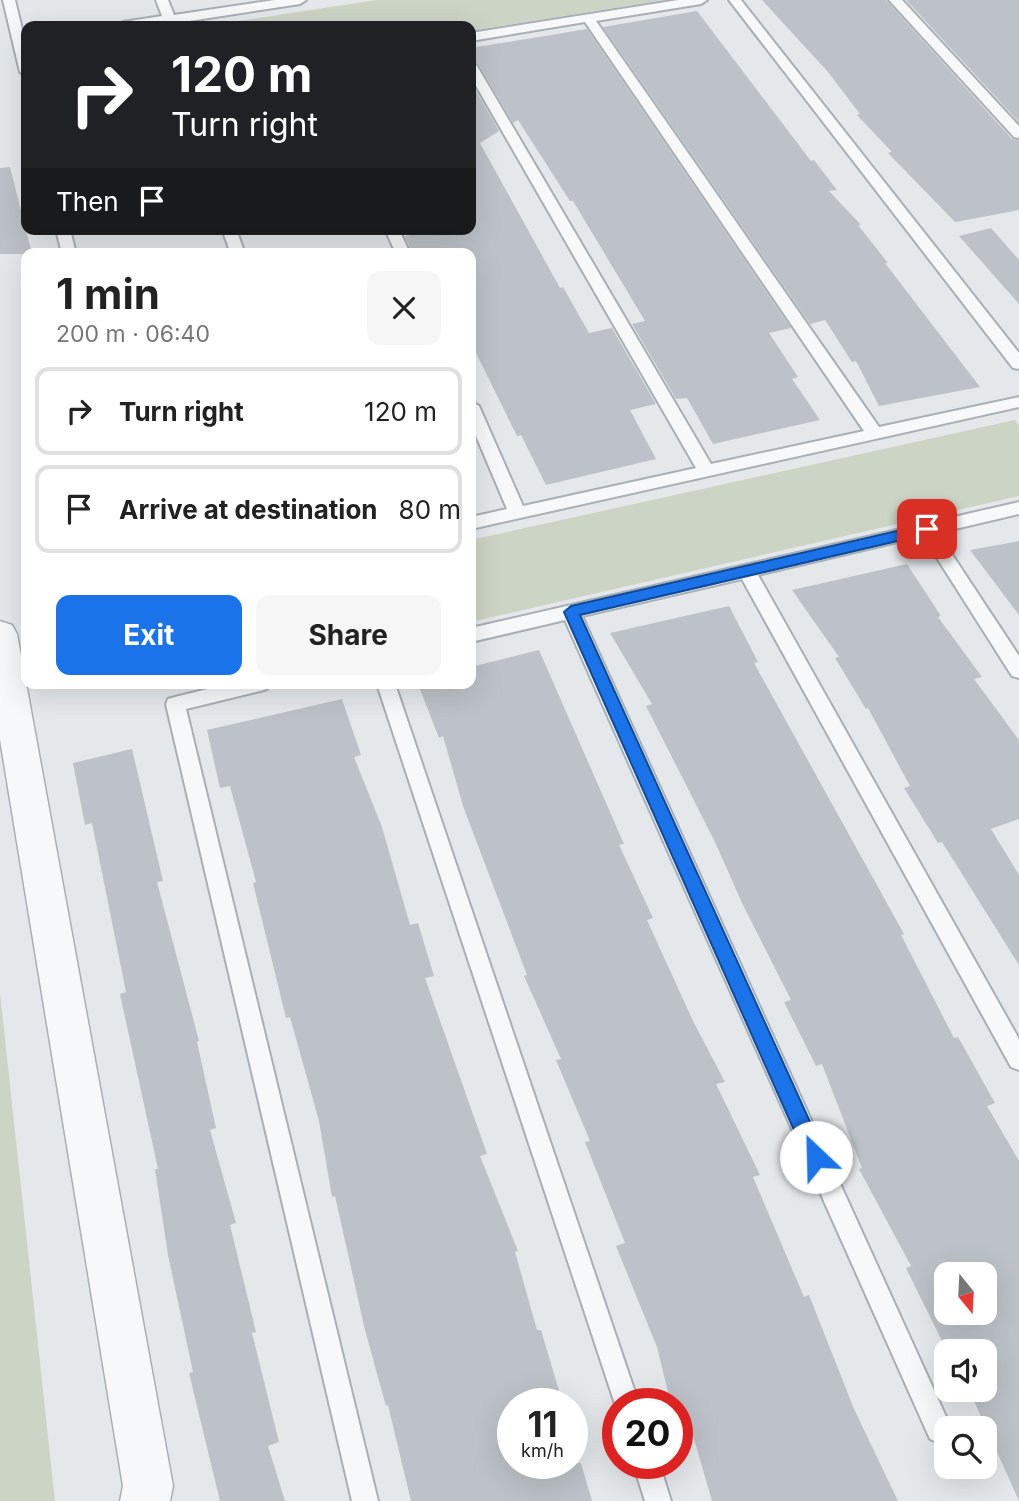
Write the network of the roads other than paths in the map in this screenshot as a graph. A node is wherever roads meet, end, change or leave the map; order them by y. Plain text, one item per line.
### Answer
1 (9, 0) edge
2 (162, 0) edge
3 (300, 0) edge
4 (701, 0) edge
5 (735, 0) edge
6 (895, 0) edge
7 (588, 18) junction
8 (170, 20) junction
9 (162, 21) edge
10 (476, 36) edge
11 (21, 37) edge
12 (476, 75) edge
13 (1019, 134) edge
14 (1019, 364) edge
15 (1019, 402) edge
16 (476, 418) edge
17 (874, 433) junction
18 (705, 469) junction
19 (1019, 508) edge
20 (517, 512) junction
21 (476, 522) edge
22 (927, 529) junction
23 (747, 571) junction
24 (571, 612) junction
25 (0, 634) edge
26 (476, 634) edge
27 (1019, 671) edge
28 (216, 689) edge
29 (388, 689) edge
30 (173, 694) edge
31 (1019, 1060) edge
32 (621, 1388) edge
33 (934, 1419) edge
34 (651, 1479) edge
35 (145, 1501) edge
36 (365, 1501) edge
37 (658, 1501) edge

1 - 11 lane
2 - 8 lane
3 - 8 lane
4 - 7 lane
5 - 14 lane
6 - 13 lane
7 - 10 lane
7 - 17 lane
8 - 9 lane
12 - 18 lane
15 - 17 lane
16 - 20 lane
17 - 18 lane
18 - 20 lane
19 - 22 lane
20 - 21 lane
22 - 23 lane
22 - 27 lane
23 - 24 lane
23 - 31 lane
24 - 26 lane
24 - 33 lane
25 - 35 street
28 - 30 lane
29 - 32 lane
30 - 36 lane
34 - 37 lane

